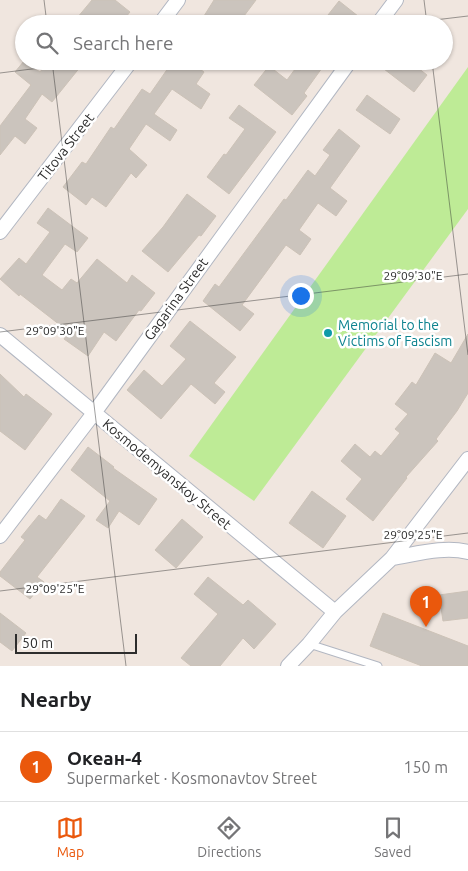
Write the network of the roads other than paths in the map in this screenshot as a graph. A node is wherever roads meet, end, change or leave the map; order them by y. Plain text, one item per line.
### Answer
1 (178, 0) edge
2 (396, 0) edge
3 (167, 15) edge
4 (385, 15) edge
5 (124, 70) edge
6 (343, 70) edge
7 (0, 232) edge
8 (0, 335) edge
9 (94, 413) junction
10 (468, 459) edge
11 (0, 536) edge
12 (468, 552) edge
13 (392, 558) junction
14 (334, 612) junction
15 (310, 644) junction
16 (288, 666) edge
17 (378, 666) edge

1 - 3 street
2 - 4 street
5 - 7 street, Titova Street
6 - 9 street, Gagarina Street
8 - 9 street, Kosmodemyanskoy Street
9 - 11 street, Gagarina Street
9 - 14 street, Kosmodemyanskoy Street
10 - 13 street
12 - 13 street
13 - 14 street
14 - 15 street
15 - 16 street
15 - 17 lane

